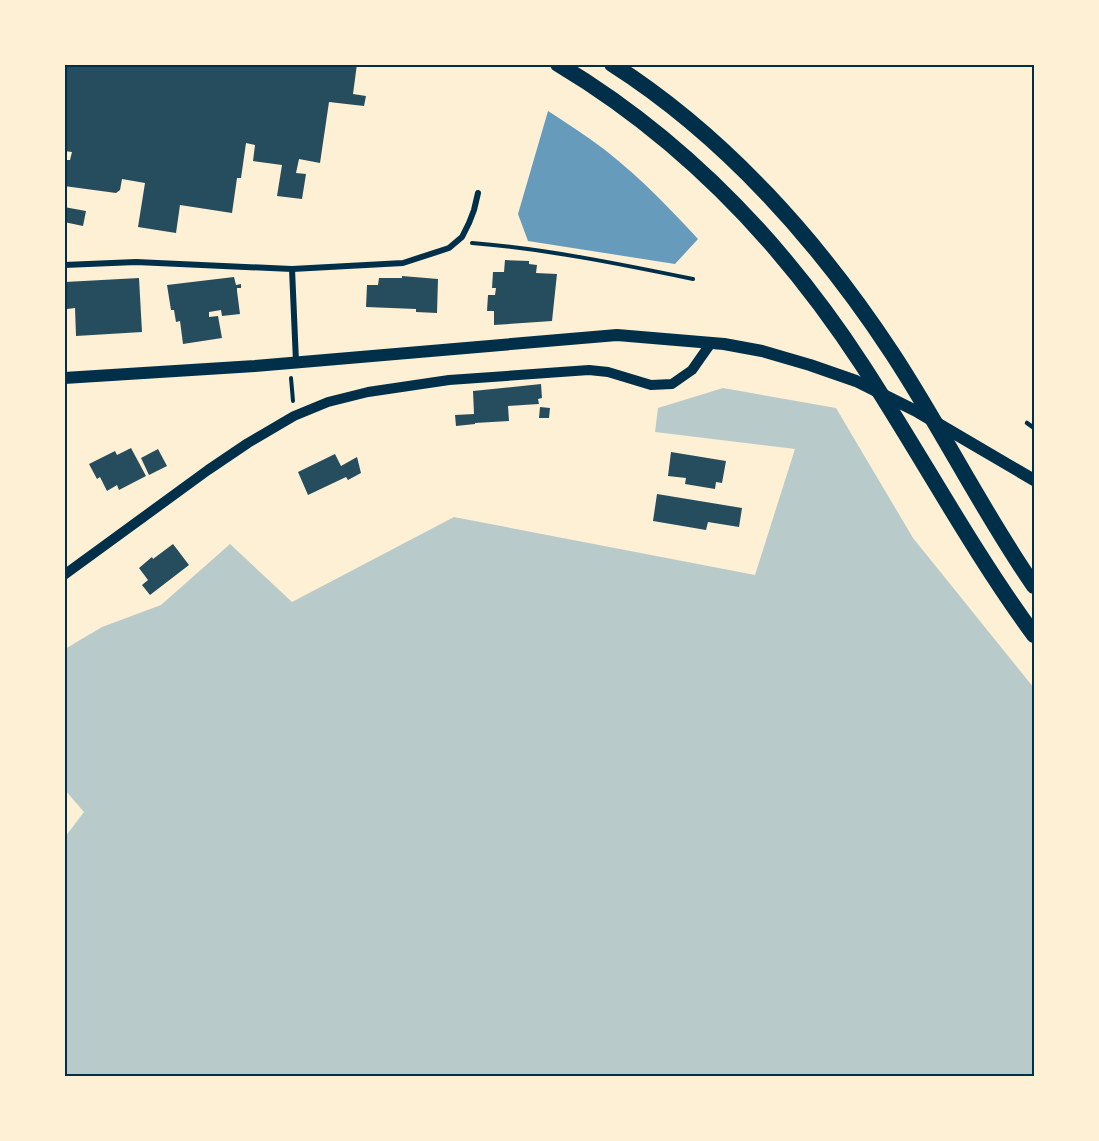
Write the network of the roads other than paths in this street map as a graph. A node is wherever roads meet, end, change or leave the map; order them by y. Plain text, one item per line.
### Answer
1 (558, 64) edge
2 (612, 64) edge
3 (478, 192) dead end
4 (64, 265) edge
5 (292, 269) junction
6 (711, 343) junction
7 (296, 362) junction
8 (64, 378) edge
9 (1027, 423) dead end
10 (1035, 428) edge
11 (1035, 480) edge
12 (64, 575) edge
13 (1035, 585) edge
14 (1035, 634) edge

1 - 14 highway
2 - 13 highway
3 - 5 street
4 - 5 street
5 - 7 street
6 - 7 main road
6 - 11 main road
6 - 12 street
7 - 8 main road
9 - 10 lane

